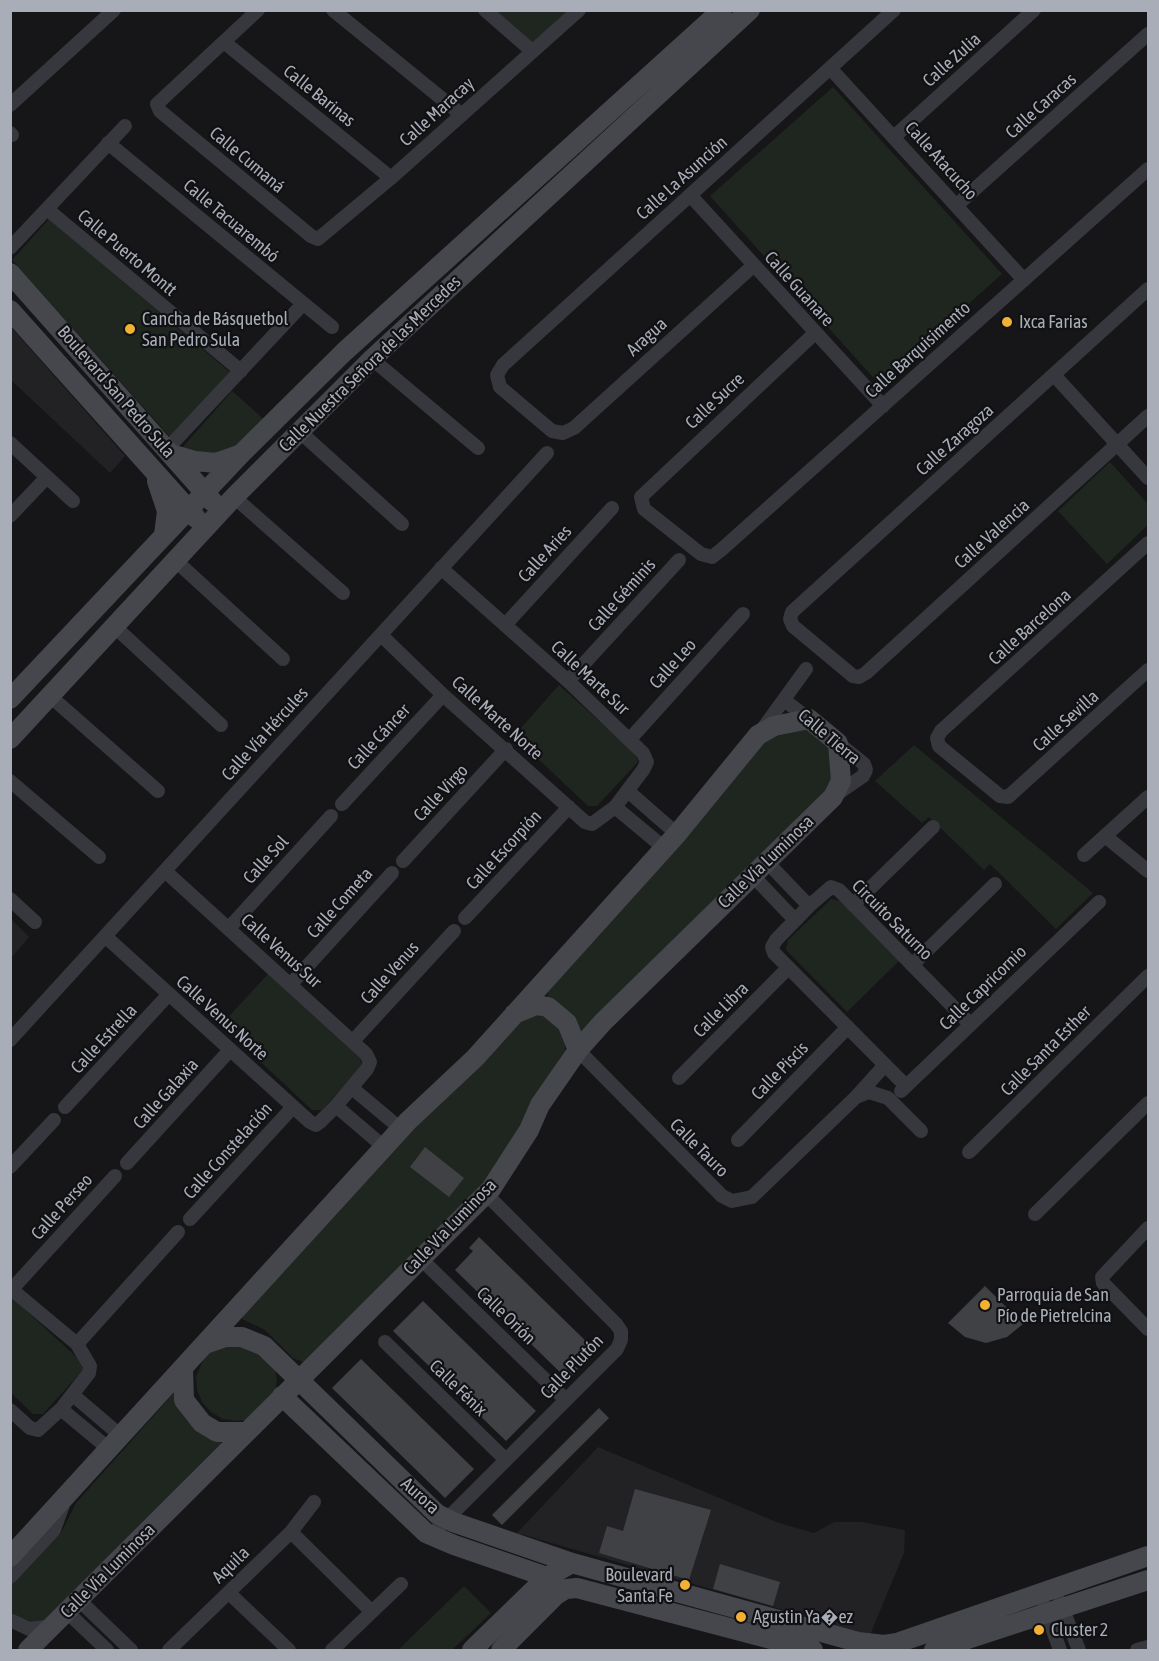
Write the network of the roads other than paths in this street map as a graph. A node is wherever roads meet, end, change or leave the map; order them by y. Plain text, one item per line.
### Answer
1 (114, 10) edge
2 (258, 10) edge
3 (333, 10) edge
4 (485, 10) edge
5 (579, 10) edge
6 (894, 10) edge
7 (1034, 10) edge
8 (735, 14) edge
9 (1149, 34) edge
10 (224, 42) junction
11 (532, 51) junction
12 (830, 68) junction
13 (10, 105) edge
14 (462, 115) junction
15 (125, 126) dead end
16 (894, 136) junction
17 (108, 143) junction
18 (1149, 169) edge
19 (391, 178) junction
20 (690, 195) junction
21 (957, 205) junction
22 (47, 209) junction
23 (318, 239) joint
24 (10, 248) edge
25 (754, 265) junction
26 (10, 273) edge
27 (1024, 280) junction
28 (1149, 289) edge
29 (303, 304) junction
30 (10, 310) edge
31 (332, 327) dead end
32 (815, 333) junction
33 (344, 352) junction
34 (367, 364) junction
35 (241, 371) junction
36 (1054, 375) junction
37 (883, 406) junction
38 (1149, 416) edge
39 (298, 432) junction
40 (563, 433) joint
41 (10, 443) edge
42 (1118, 444) junction
43 (478, 448) dead end
44 (169, 452) junction
45 (547, 453) dead end
46 (241, 454) junction
47 (153, 470) junction
48 (47, 477) junction
49 (1149, 478) edge
50 (204, 493) junction
51 (73, 501) dead end
52 (227, 504) junction
53 (612, 508) dead end
54 (188, 510) junction
55 (10, 516) edge
56 (402, 524) dead end
57 (205, 528) junction
58 (164, 536) junction
59 (1149, 543) edge
60 (712, 557) joint
61 (679, 560) dead end
62 (176, 561) junction
63 (441, 568) junction
64 (343, 593) dead end
65 (743, 614) dead end
66 (505, 625) junction
67 (115, 627) junction
68 (381, 634) junction
69 (283, 659) dead end
70 (806, 669) dead end
71 (1149, 670) edge
72 (859, 677) joint
73 (568, 681) junction
74 (442, 694) junction
75 (50, 696) junction
76 (10, 699) edge
77 (784, 700) junction
78 (809, 719) junction
79 (221, 725) dead end
80 (758, 735) junction
81 (10, 739) edge
82 (630, 739) junction
83 (838, 743) joint
84 (506, 749) junction
85 (10, 781) edge
86 (158, 790) dead end
87 (628, 792) junction
88 (1008, 797) joint
89 (1149, 797) edge
90 (342, 804) dead end
91 (569, 807) junction
92 (615, 807) junction
93 (331, 816) dead end
94 (592, 824) joint
95 (933, 827) dead end
96 (1104, 836) junction
97 (670, 841) junction
98 (1084, 855) dead end
99 (99, 857) dead end
100 (404, 861) dead end
101 (767, 862) junction
102 (165, 871) junction
103 (1149, 871) edge
104 (392, 873) dead end
105 (753, 876) junction
106 (995, 884) dead end
107 (10, 898) edge
108 (1100, 902) dead end
109 (854, 905) junction
110 (809, 906) junction
111 (465, 918) dead end
112 (795, 920) junction
113 (36, 922) dead end
114 (229, 928) junction
115 (454, 931) dead end
116 (105, 936) junction
117 (912, 965) junction
118 (789, 968) junction
119 (1146, 982) edge
120 (291, 984) junction
121 (168, 994) junction
122 (513, 1014) junction
123 (970, 1024) junction
124 (848, 1027) junction
125 (10, 1040) edge
126 (353, 1041) junction
127 (230, 1050) junction
128 (578, 1050) junction
129 (885, 1065) junction
130 (679, 1078) dead end
131 (906, 1086) junction
132 (352, 1088) junction
133 (856, 1097) junction
134 (891, 1100) junction
135 (1149, 1103) edge
136 (336, 1106) junction
137 (65, 1107) dead end
138 (293, 1107) junction
139 (54, 1120) dead end
140 (401, 1129) junction
141 (921, 1131) dead end
142 (738, 1140) dead end
143 (384, 1147) junction
144 (969, 1152) dead end
145 (127, 1163) dead end
146 (10, 1167) edge
147 (115, 1176) dead end
148 (486, 1194) junction
149 (1035, 1214) dead end
150 (190, 1219) dead end
151 (1149, 1228) edge
152 (178, 1232) dead end
153 (421, 1259) junction
154 (11, 1289) edge
155 (1149, 1329) edge
156 (385, 1342) dead end
157 (76, 1344) junction
158 (204, 1344) junction
159 (183, 1368) junction
160 (298, 1381) junction
161 (73, 1395) junction
162 (282, 1396) junction
163 (566, 1400) junction
164 (61, 1409) junction
165 (12, 1413) edge
166 (246, 1432) junction
167 (115, 1442) junction
168 (506, 1460) junction
169 (67, 1495) junction
170 (314, 1502) dead end
171 (447, 1519) junction
172 (291, 1532) junction
173 (431, 1535) junction
174 (10, 1557) edge
175 (1149, 1557) edge
176 (572, 1563) junction
177 (10, 1577) edge
178 (547, 1577) junction
179 (1149, 1580) edge
180 (401, 1584) dead end
181 (1048, 1591) junction
182 (229, 1593) junction
183 (371, 1611) junction
184 (1054, 1611) junction
185 (68, 1613) junction
186 (10, 1620) edge
187 (28, 1650) edge
188 (107, 1650) edge
189 (131, 1650) edge
190 (169, 1650) edge
191 (289, 1650) edge
192 (332, 1650) edge
193 (472, 1650) edge
194 (501, 1650) edge
195 (813, 1650) edge
196 (934, 1650) edge
197 (1060, 1650) edge
198 (1079, 1650) edge

1 - 13 street
2 - 10 street
3 - 14 street
4 - 11 street
5 - 11 street, Calle Maracay
6 - 12 street, Calle La Asunción
7 - 16 street, Calle Zulia
8 - 33 street, Calle Nuestra Señora de las Mercedes
8 - 34 street, Calle Nuestra Señora de las Mercedes
9 - 21 street, Calle Caracas
10 - 19 street, Calle Barinas
10 - 23 street, Calle Cumaná
11 - 14 street, Calle Maracay
12 - 16 street, Calle Atacucho
12 - 20 street, Calle La Asunción
14 - 19 street, Calle Maracay
15 - 17 street
16 - 21 street, Calle Atacucho
17 - 22 street
17 - 29 street, Calle Tacuarembó
18 - 27 street, Calle Barquisimento
19 - 23 street, Calle Maracay
20 - 25 street, Calle Guanare
20 - 40 street, Calle La Asunción
21 - 27 street, Calle Atacucho
22 - 24 street
22 - 35 street, Calle Puerto Montt
25 - 32 street, Calle Guanare
25 - 40 street, Aragua
26 - 44 street, Boulevard San Pedro Sula
27 - 37 street, Calle Barquisimento
28 - 36 street, Calle Zaragoza
29 - 31 street, Calle Tacuarembó
29 - 35 street
30 - 47 street, Boulevard San Pedro Sula
32 - 37 street, Calle Guanare
32 - 60 street, Calle Sucre
33 - 34 street
33 - 46 street, Calle Nuestra Señora de las Mercedes
34 - 39 street, Calle Nuestra Señora de las Mercedes
34 - 43 street
35 - 44 street
36 - 42 street
36 - 72 street, Calle Zaragoza
37 - 60 street, Calle Barquisimento
38 - 42 street, Calle Valencia
39 - 52 street, Calle Nuestra Señora de las Mercedes
39 - 56 street
41 - 48 street
42 - 49 street
42 - 72 street, Calle Valencia
44 - 46 street
44 - 50 street, Boulevard San Pedro Sula
45 - 63 street, Calle Vía Hércules
46 - 50 street, Calle Nuestra Señora de las Mercedes
47 - 54 street, Boulevard San Pedro Sula
47 - 58 street
48 - 51 street
48 - 55 street
50 - 52 street, Boulevard San Pedro Sula
50 - 54 street, Calle Nuestra Señora de las Mercedes
52 - 57 street, Calle Nuestra Señora de las Mercedes
52 - 64 street
53 - 66 street, Calle Aries
54 - 57 street, Boulevard San Pedro Sula
54 - 58 street, Calle Nuestra Señora de las Mercedes
57 - 62 street, Calle Nuestra Señora de las Mercedes
58 - 76 street, Calle Nuestra Señora de las Mercedes
59 - 88 street, Calle Barcelona
61 - 73 street, Calle Géminis
62 - 67 street, Calle Nuestra Señora de las Mercedes
62 - 69 street
63 - 66 street, Calle Marte Sur
63 - 68 street, Calle Vía Hércules
65 - 82 street, Calle Leo
66 - 73 street, Calle Marte Sur
67 - 75 street, Calle Nuestra Señora de las Mercedes
67 - 79 street
68 - 74 street, Calle Marte Norte
68 - 102 street, Calle Vía Hércules
70 - 77 street
71 - 88 street, Calle Sevilla
73 - 82 street, Calle Marte Sur
74 - 84 street, Calle Marte Norte
74 - 90 street, Calle Cáncer
75 - 81 street, Calle Nuestra Señora de las Mercedes
75 - 86 street
77 - 78 street, Calle Tierra
77 - 80 street
78 - 80 street
78 - 83 street, Calle Tierra
80 - 97 street
82 - 87 street, Calle Marte Sur
83 - 101 street, Calle Vía Luminosa
84 - 91 street, Calle Marte Norte
84 - 100 street, Calle Virgo
85 - 99 street
87 - 92 street, Calle Marte Sur
87 - 97 street
89 - 96 street
91 - 94 street, Calle Marte Norte
91 - 111 street, Calle Escorpión
92 - 94 street, Calle Marte Sur
92 - 97 street
93 - 114 street, Calle Sol
95 - 109 street
96 - 98 street
96 - 103 street
97 - 122 street
101 - 105 street, Calle Vía Luminosa
101 - 110 street
102 - 114 street, Calle Venus Sur
102 - 116 street, Calle Vía Hércules
104 - 120 street, Calle Cometa
105 - 112 street
105 - 128 street, Calle Vía Luminosa
106 - 117 street
107 - 113 street
108 - 123 street, Calle Capricornio
109 - 110 street, Circuito Saturno
109 - 117 street, Circuito Saturno
110 - 112 street, Circuito Saturno
112 - 118 street, Circuito Saturno
114 - 120 street, Calle Venus Sur
115 - 126 street, Calle Venus
116 - 121 street, Calle Venus Norte
116 - 125 street, Calle Vía Hércules
117 - 123 street, Circuito Saturno
118 - 124 street, Circuito Saturno
118 - 130 street, Calle Libra
119 - 144 street, Calle Santa Esther
120 - 126 street, Calle Venus Sur
121 - 127 street, Calle Venus Norte
121 - 137 street, Calle Estrella
122 - 128 street
122 - 140 street
123 - 131 street, Calle Capricornio
124 - 129 street, Circuito Saturno
124 - 142 street, Calle Piscis
126 - 132 street, Calle Venus Sur
127 - 138 street, Calle Venus Norte
127 - 145 street, Calle Galaxia
128 - 133 street, Calle Tauro
128 - 148 street, Calle Vía Luminosa
129 - 131 street, Circuito Saturno
129 - 133 street, Calle Tauro
131 - 134 street, Calle Capricornio
132 - 136 street
132 - 140 street
133 - 134 street
134 - 141 street
135 - 149 street
136 - 138 street, Calle Venus Norte
136 - 143 street
138 - 150 street, Calle Constelación
139 - 146 street
140 - 143 street
143 - 158 street
147 - 154 street, Calle Perseo
148 - 153 street, Calle Vía Luminosa
148 - 163 street, Calle Plutón
151 - 155 street
152 - 157 street
153 - 160 street, Calle Vía Luminosa
153 - 163 street, Calle Orión
154 - 157 street
156 - 168 street, Calle Fénix
157 - 161 street
158 - 159 street
158 - 160 street
159 - 166 street
159 - 167 street
160 - 162 street, Calle Vía Luminosa
160 - 171 street, Aurora
161 - 164 street
161 - 167 street
162 - 166 street, Calle Vía Luminosa
162 - 173 street, Aurora
163 - 168 street, Calle Plutón
164 - 165 street
164 - 167 street
166 - 185 street, Calle Vía Luminosa
167 - 169 street
168 - 171 street, Calle Plutón
169 - 174 street
169 - 177 street
170 - 172 street, Aquila
171 - 173 street, Calle Plutón
171 - 176 street, Aurora
172 - 182 street, Aquila
172 - 183 street
173 - 178 street, Aurora
175 - 181 street
176 - 178 street
176 - 181 street
178 - 193 street
179 - 184 street
180 - 183 street
181 - 184 street
182 - 190 street, Aquila
182 - 191 street
183 - 192 street
184 - 196 street
184 - 197 street
184 - 198 street
185 - 186 street
185 - 187 street, Calle Vía Luminosa
185 - 188 street
185 - 189 street
194 - 195 street

